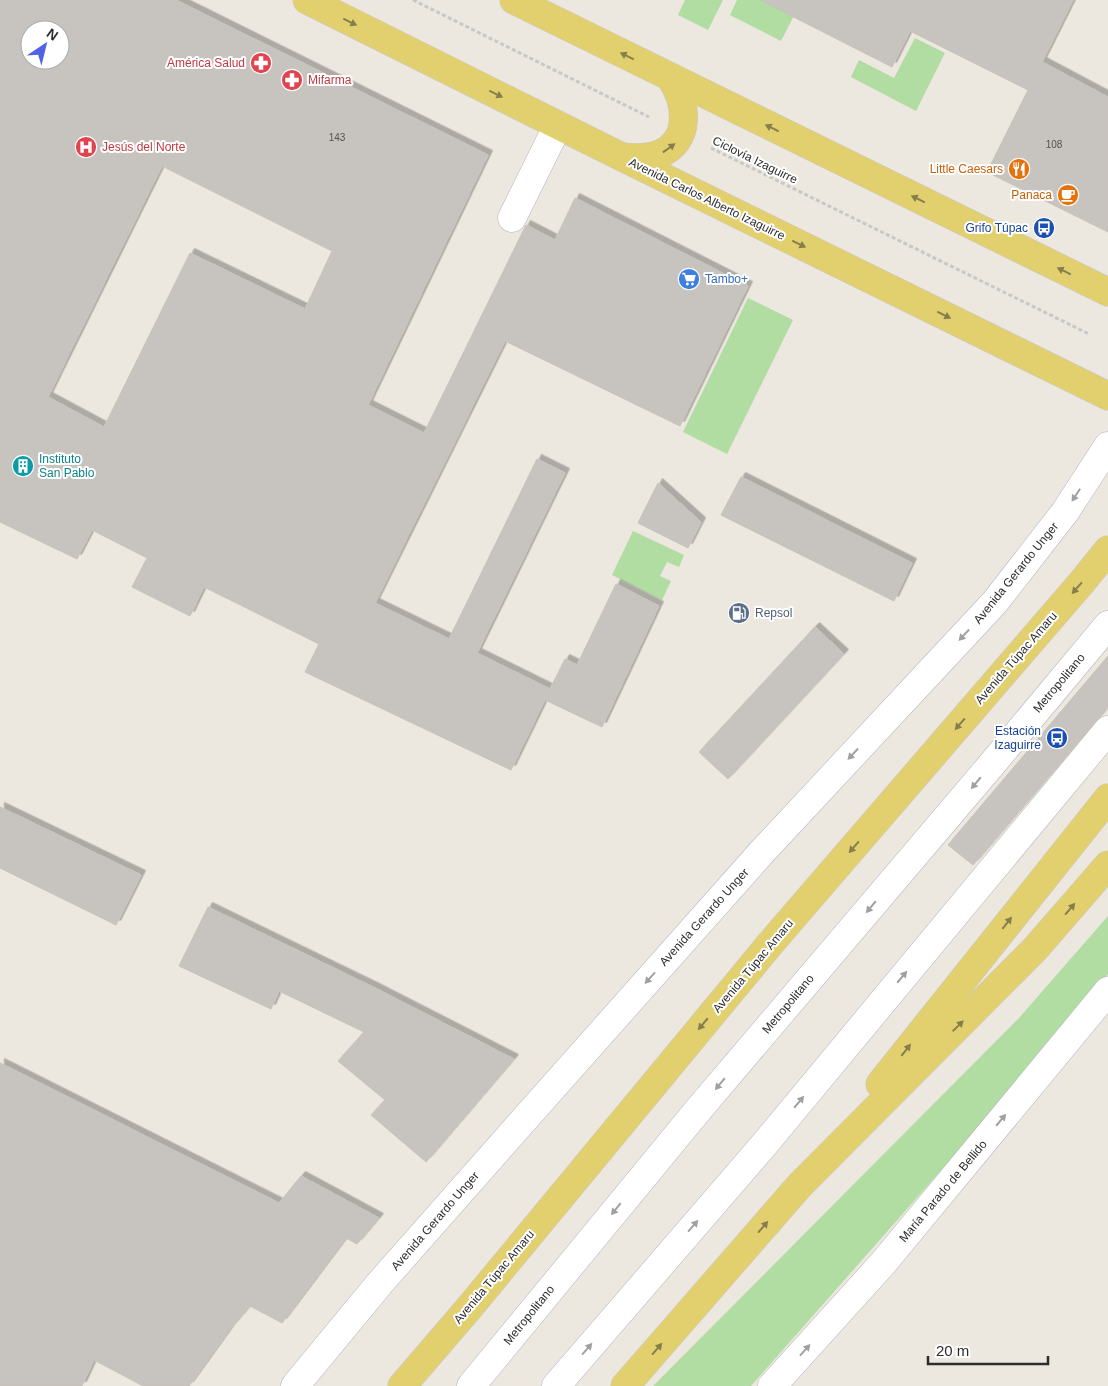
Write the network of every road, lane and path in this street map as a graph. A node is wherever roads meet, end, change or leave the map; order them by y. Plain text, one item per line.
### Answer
1 (307, 0) edge
2 (413, 0) edge
3 (514, 0) edge
4 (670, 77) junction
5 (558, 125) junction
6 (681, 133) junction
7 (622, 157) junction
8 (512, 218) dead end
9 (1108, 292) edge
10 (1089, 334) dead end
11 (1108, 396) edge
12 (1108, 446) edge
13 (1108, 550) edge
14 (1108, 625) edge
15 (1108, 730) edge
16 (1108, 798) edge
17 (1108, 866) edge
18 (1108, 991) edge
19 (800, 1185) junction
20 (295, 1386) edge
21 (402, 1386) edge
22 (471, 1386) edge
23 (556, 1386) edge
24 (624, 1386) edge
25 (772, 1386) edge

1 -> 5 main road, Avenida Carlos Alberto Izaguirre
2 - 6 path, Ciclovía Izaguirre
4 -> 3 main road
4 - 6 main road
9 -> 4 main road
5 - 7 main road, Avenida Carlos Alberto Izaguirre
5 - 8 street
7 -> 6 main road
6 - 10 path, Ciclovía Izaguirre
7 -> 11 main road, Avenida Carlos Alberto Izaguirre
12 -> 20 street, Avenida Gerardo Unger
13 -> 21 main road, Avenida Túpac Amaru
14 -> 22 street, Metropolitano
23 -> 15 street
19 -> 16 main road
19 -> 17 main road
25 -> 18 street, María Parado de Bellido
24 -> 19 main road

